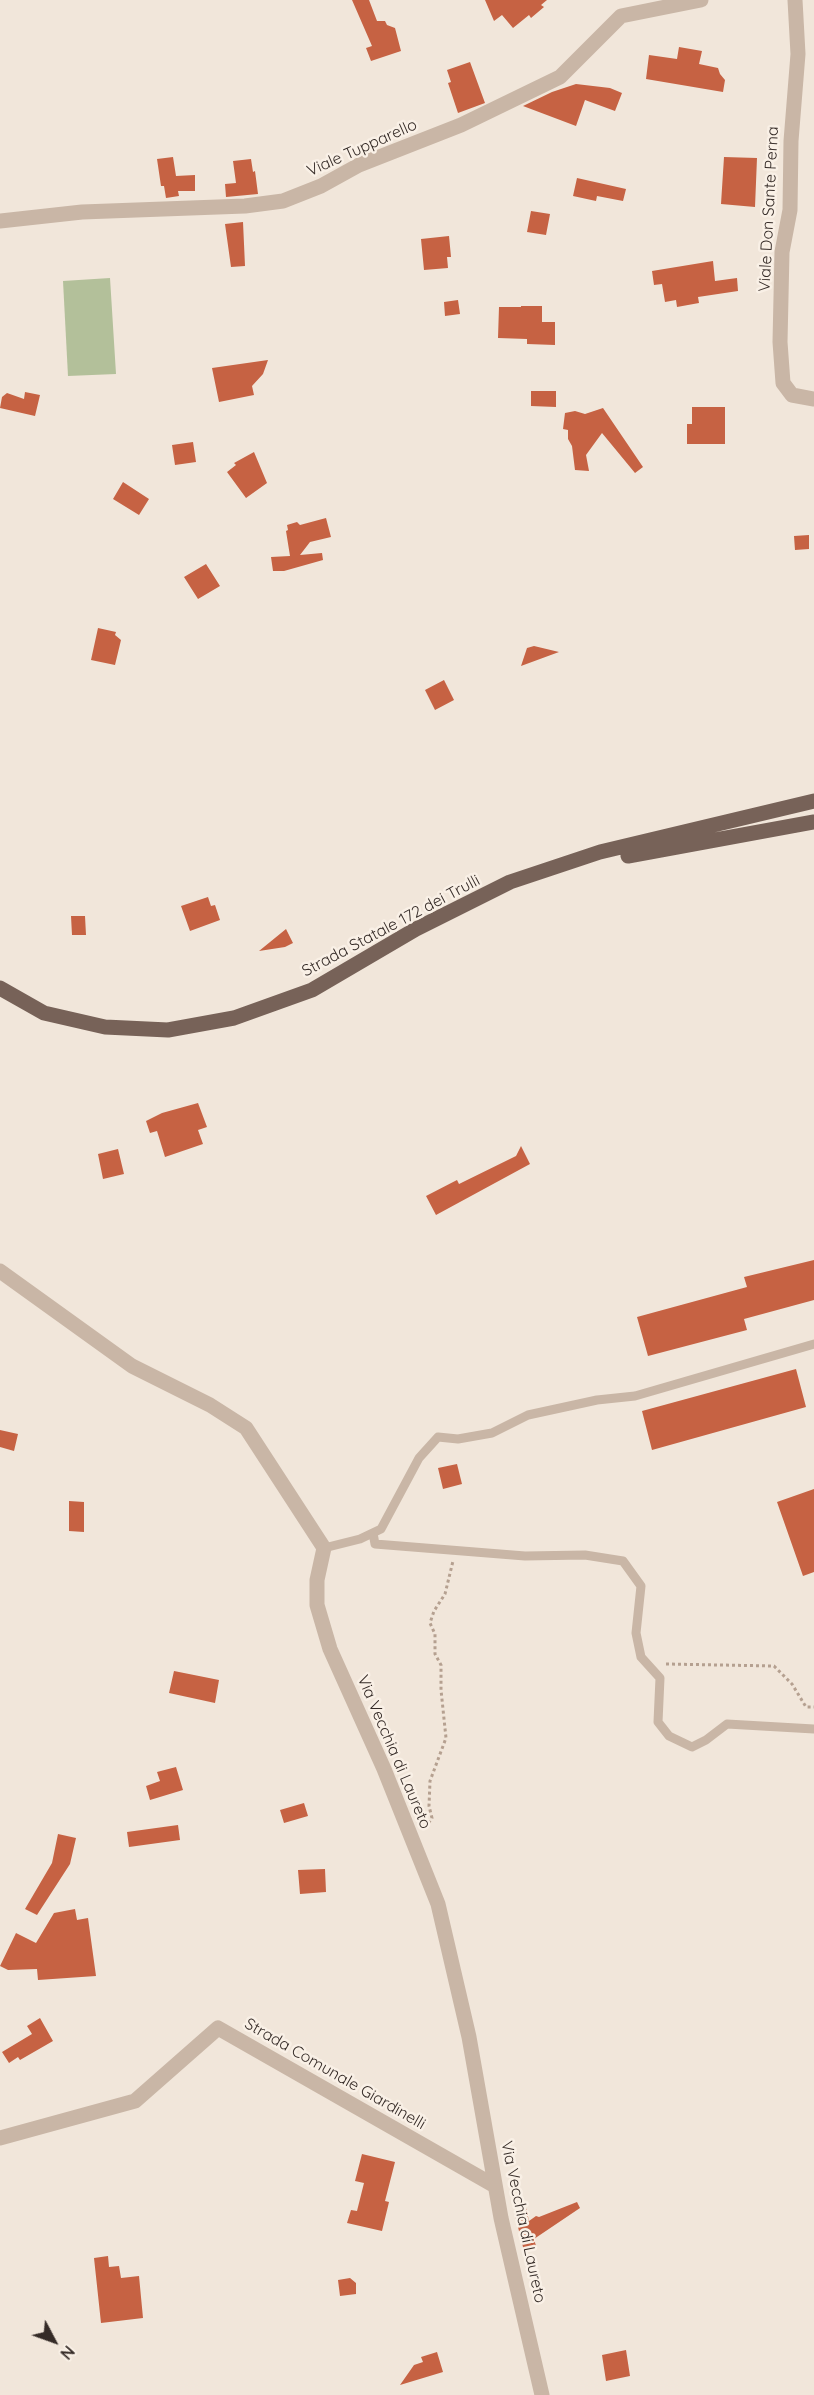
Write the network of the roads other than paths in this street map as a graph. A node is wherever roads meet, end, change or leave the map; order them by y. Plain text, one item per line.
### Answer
1 (701, 0) edge
2 (795, 0) edge
3 (0, 221) edge
4 (814, 399) edge
5 (814, 801) edge
6 (814, 822) edge
7 (557, 868) junction
8 (0, 988) edge
9 (0, 1271) edge
10 (814, 1344) edge
11 (373, 1533) junction
12 (324, 1548) junction
13 (814, 1729) edge
14 (0, 2138) edge
15 (495, 2186) junction
16 (537, 2394) edge

1 - 3 street, Viale Tupparello
2 - 4 street, Viale Don Sante Perna
5 - 7 main road, Strada Statale 172 dei Trulli
6 - 7 main road, Strada Statale 172 dei Trulli
7 - 8 main road, Strada Statale 172 dei Trulli
9 - 12 street
10 - 11 lane
11 - 12 lane
11 - 13 lane
12 - 15 street, Via Vecchia di Laureto
14 - 15 street, Strada Comunale Giardinelli
15 - 16 street, Via Vecchia di Laureto

